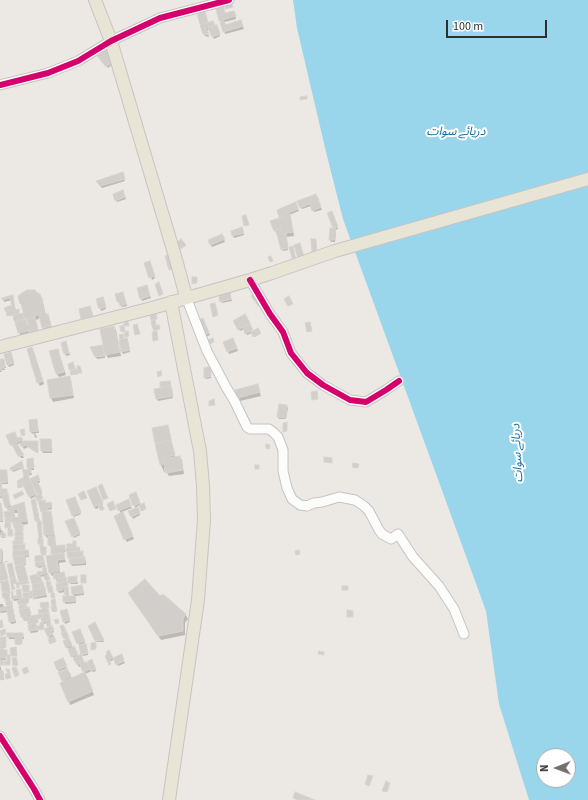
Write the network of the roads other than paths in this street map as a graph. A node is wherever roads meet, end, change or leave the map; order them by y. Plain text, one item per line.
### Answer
1 (95, 0) edge
2 (229, 0) edge
3 (111, 41) junction
4 (0, 85) edge
5 (588, 179) edge
6 (250, 280) junction
7 (186, 297) junction
8 (172, 302) junction
9 (0, 347) edge
10 (399, 381) dead end
11 (464, 634) dead end
12 (0, 736) edge
13 (40, 800) edge
14 (169, 800) edge

1 - 3 main road
2 - 3 street
3 - 4 street
3 - 7 main road
5 - 6 main road
6 - 7 main road
6 - 10 street
7 - 8 main road
7 - 11 street
8 - 9 main road
8 - 14 main road
12 - 13 street

